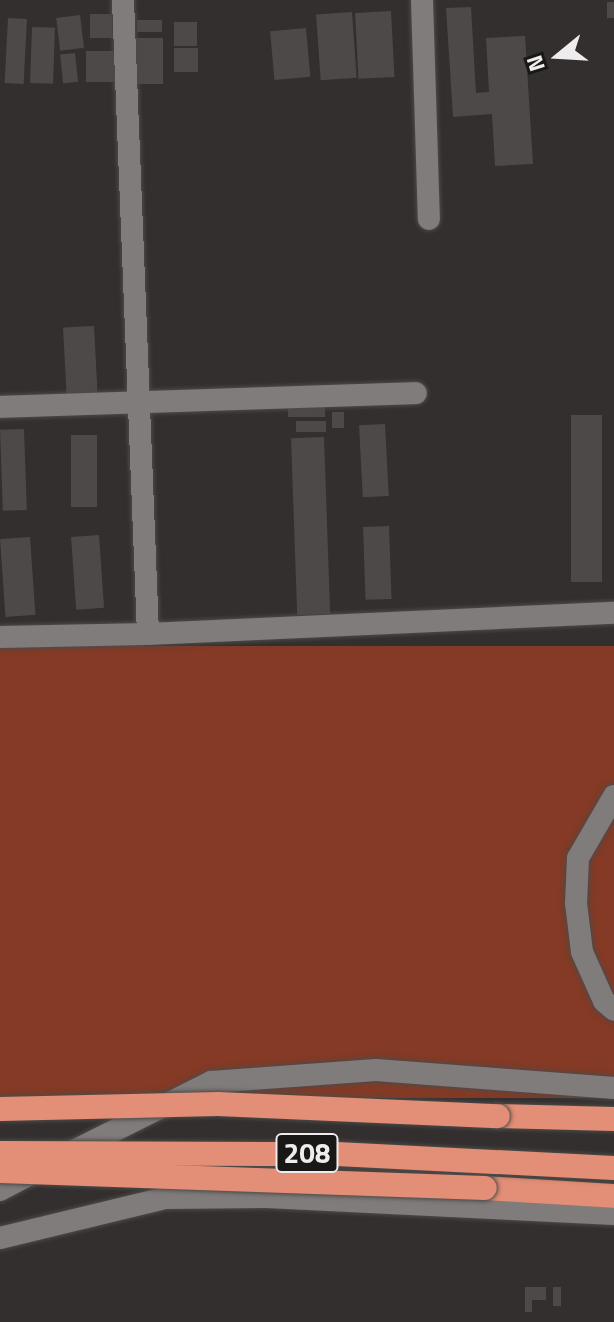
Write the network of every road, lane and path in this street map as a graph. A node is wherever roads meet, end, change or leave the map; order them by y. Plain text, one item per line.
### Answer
1 (123, 0) edge
2 (422, 0) edge
3 (429, 219) dead end
4 (416, 393) dead end
5 (138, 402) junction
6 (0, 407) edge
7 (614, 613) edge
8 (148, 634) junction
9 (0, 637) edge
10 (614, 796) edge
11 (614, 1010) edge
12 (614, 1088) edge
13 (0, 1109) edge
14 (614, 1119) edge
15 (0, 1153) edge
16 (614, 1168) edge
17 (0, 1171) edge
18 (0, 1190) edge
19 (614, 1196) edge
20 (614, 1214) edge
21 (0, 1238) edge

1 - 5 street
2 - 3 street
4 - 5 street
5 - 6 street
5 - 8 street
7 - 8 street
8 - 9 street
10 - 11 street
12 - 18 street
13 - 14 highway, bridge
15 - 16 highway, 208, bridge
17 - 19 highway, bridge
20 - 21 street

